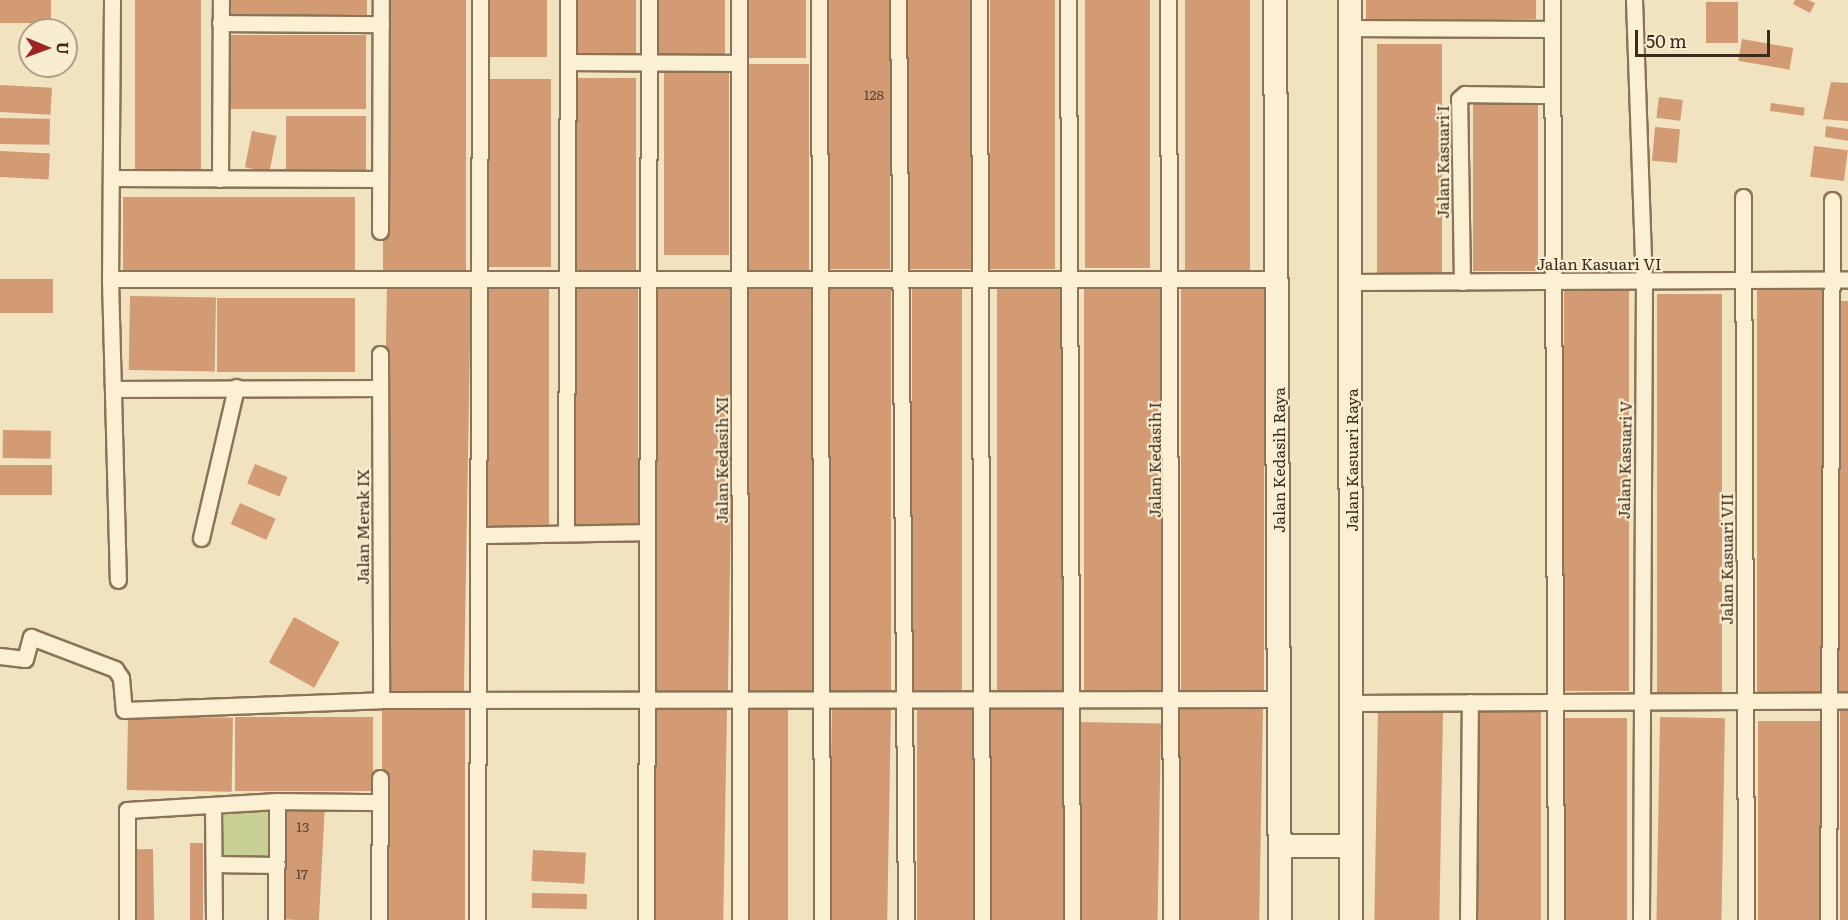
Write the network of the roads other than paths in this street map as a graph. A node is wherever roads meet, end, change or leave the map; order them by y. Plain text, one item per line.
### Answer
1 (112, 0) edge
2 (221, 0) edge
3 (381, 0) edge
4 (480, 0) edge
5 (568, 0) edge
6 (649, 0) edge
7 (739, 0) edge
8 (819, 0) edge
9 (898, 0) edge
10 (979, 0) edge
11 (1068, 0) edge
12 (1168, 0) edge
13 (1275, 0) edge
14 (1350, 0) edge
15 (1552, 0) edge
16 (1634, 0) edge
17 (220, 23) junction
18 (381, 24) junction
19 (1350, 28) junction
20 (1552, 29) junction
21 (568, 62) junction
22 (649, 63) junction
23 (739, 63) junction
24 (1550, 95) junction
25 (111, 178) junction
26 (220, 179) junction
27 (380, 179) junction
28 (1743, 197) dead end
29 (1832, 200) dead end
30 (380, 231) dead end
31 (110, 279) junction
32 (479, 279) junction
33 (567, 279) junction
34 (649, 279) junction
35 (740, 279) junction
36 (820, 279) junction
37 (900, 279) junction
38 (980, 279) junction
39 (1069, 279) junction
40 (1172, 279) junction
41 (1276, 279) junction
42 (1848, 279) edge
43 (1644, 280) junction
44 (1743, 280) junction
45 (1832, 280) junction
46 (1551, 281) junction
47 (1351, 282) junction
48 (1462, 282) junction
49 (380, 354) dead end
50 (236, 387) junction
51 (380, 388) junction
52 (114, 389) junction
53 (566, 532) junction
54 (646, 532) junction
55 (478, 535) junction
56 (201, 538) dead end
57 (118, 580) dead end
58 (0, 656) edge
59 (821, 699) junction
60 (904, 699) junction
61 (981, 699) junction
62 (1074, 699) junction
63 (1172, 699) junction
64 (1279, 699) junction
65 (381, 700) junction
66 (478, 700) junction
67 (647, 700) junction
68 (738, 700) junction
69 (1745, 700) junction
70 (1829, 700) junction
71 (1848, 700) edge
72 (1640, 701) junction
73 (1470, 702) junction
74 (1554, 702) junction
75 (1351, 703) junction
76 (380, 778) dead end
77 (277, 801) junction
78 (380, 802) junction
79 (213, 805) junction
80 (1280, 846) junction
81 (1351, 846) junction
82 (214, 864) junction
83 (277, 865) junction
84 (127, 920) edge
85 (214, 920) edge
86 (276, 920) edge
87 (379, 920) edge
88 (477, 920) edge
89 (646, 920) edge
90 (740, 920) edge
91 (822, 920) edge
92 (906, 920) edge
93 (982, 920) edge
94 (1072, 920) edge
95 (1171, 920) edge
96 (1281, 920) edge
97 (1351, 920) edge
98 (1468, 920) edge
99 (1556, 920) edge
100 (1641, 920) edge
101 (1746, 920) edge
102 (1828, 920) edge

1 - 25 street
2 - 17 street
3 - 18 street
4 - 32 street
5 - 21 street
6 - 22 street
7 - 23 street, Jalan Kedasih XI
8 - 36 street
9 - 37 street
10 - 38 street
11 - 39 street
12 - 40 street, Jalan Kedasih I
13 - 41 main road, Jalan Kedasih Raya
14 - 19 main road, Jalan Kasuari Raya
15 - 20 street
16 - 43 street, Jalan Kasuari V
17 - 18 street
17 - 26 street
18 - 27 street
19 - 20 street
19 - 47 main road, Jalan Kasuari Raya
20 - 24 street
21 - 22 street
21 - 33 street
22 - 23 street
22 - 34 street
23 - 35 street, Jalan Kedasih XI
24 - 46 street
24 - 48 street, Jalan Kasuari I
25 - 26 street
25 - 31 street
26 - 27 street
27 - 30 street
28 - 44 street, Jalan Kasuari VII
29 - 45 street
31 - 32 street
31 - 52 street
32 - 33 street
32 - 55 street
33 - 34 street
33 - 53 street
34 - 35 street
34 - 54 street
35 - 36 street
35 - 68 street, Jalan Kedasih XI
36 - 37 street
36 - 59 street
37 - 38 street
37 - 60 street
38 - 39 street
38 - 61 street
39 - 40 street
39 - 62 street
40 - 41 street
40 - 63 street, Jalan Kedasih I
41 - 64 main road, Jalan Kedasih Raya
42 - 45 street, Jalan Kasuari VI
43 - 44 street, Jalan Kasuari VI
43 - 46 street, Jalan Kasuari VI
43 - 72 street, Jalan Kasuari V
44 - 45 street, Jalan Kasuari VI
44 - 69 street, Jalan Kasuari VII
45 - 70 street
46 - 48 street, Jalan Kasuari VI
46 - 74 street
47 - 48 street, Jalan Kasuari VI
47 - 75 main road, Jalan Kasuari Raya
49 - 51 street, Jalan Merak IX
50 - 51 street
50 - 52 street
50 - 56 street
51 - 65 street, Jalan Merak IX
52 - 57 street
53 - 54 street
53 - 55 street
54 - 67 street
55 - 66 street
58 - 65 street
59 - 60 street
59 - 68 street
59 - 91 street
60 - 61 street
60 - 92 street
61 - 62 street
61 - 93 street
62 - 63 street
62 - 94 street
63 - 64 street
63 - 95 street, Jalan Kedasih I
64 - 80 main road, Jalan Kedasih Raya
65 - 66 street
66 - 67 street
66 - 88 street
67 - 68 street
67 - 89 street
68 - 90 street, Jalan Kedasih XI
69 - 70 street
69 - 72 street
69 - 101 street, Jalan Kasuari VII
70 - 71 street
70 - 102 street
72 - 74 street
72 - 100 street, Jalan Kasuari V
73 - 74 street
73 - 75 street
73 - 98 street
74 - 99 street
75 - 81 main road, Jalan Kasuari Raya
76 - 78 street
77 - 78 street
77 - 79 street
77 - 83 street
78 - 87 street
79 - 82 street
79 - 84 street
80 - 81 main road
80 - 96 main road, Jalan Kedasih Raya
81 - 97 main road, Jalan Kasuari Raya
82 - 83 street
82 - 85 street
83 - 86 street

